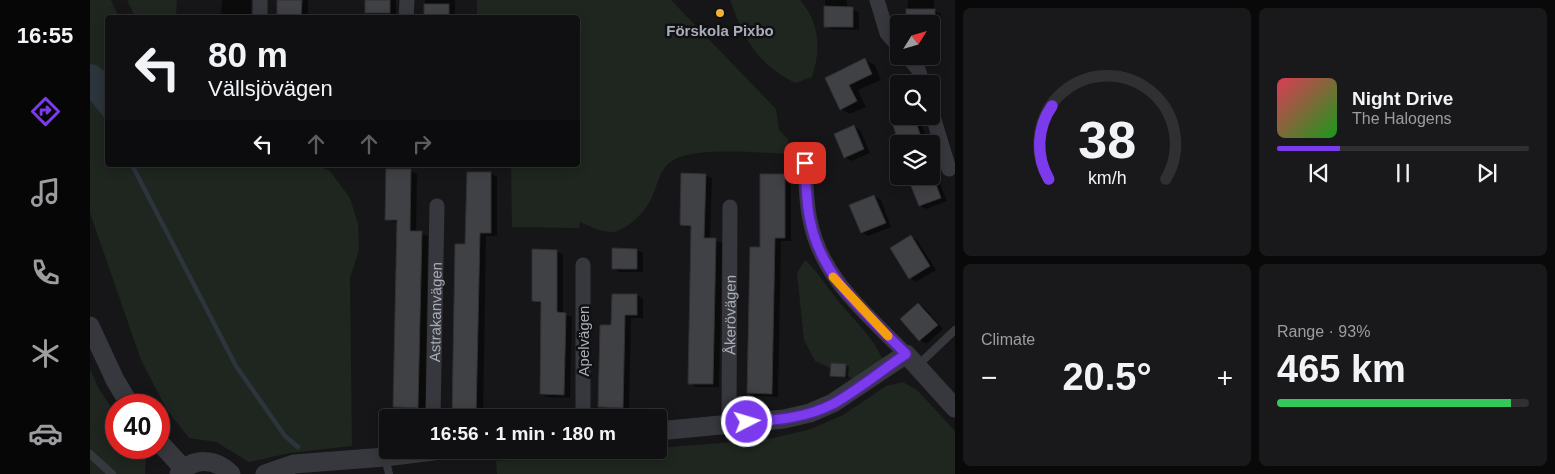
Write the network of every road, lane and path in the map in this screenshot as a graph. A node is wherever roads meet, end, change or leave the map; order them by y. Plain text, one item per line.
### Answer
1 (260, 0) edge
2 (406, 0) edge
3 (877, 0) edge
4 (260, 15) edge
5 (406, 15) edge
6 (890, 36) edge
7 (936, 125) edge
8 (805, 163) dead end
9 (949, 169) dead end
10 (437, 206) dead end
11 (730, 208) dead end
12 (583, 265) dead end
13 (90, 326) edge
14 (955, 330) edge
15 (911, 360) junction
16 (123, 394) edge
17 (955, 408) edge
18 (433, 409) edge
19 (583, 409) edge
20 (729, 424) junction
21 (667, 430) edge
22 (90, 454) edge
23 (170, 456) edge
24 (407, 459) edge
25 (387, 466) edge
26 (181, 471) edge
27 (112, 474) edge
28 (230, 474) edge
29 (265, 474) edge

1 - 4 street
2 - 5 street
3 - 6 street
7 - 9 street
8 - 15 street
10 - 18 street, Astrakanvägen
11 - 20 street, Åkerövägen
12 - 19 street, Apelvägen
13 - 16 street
14 - 15 lane
15 - 17 street
15 - 20 street
20 - 21 street
22 - 27 lane
23 - 26 street
24 - 25 street
25 - 29 street
26 - 28 street

